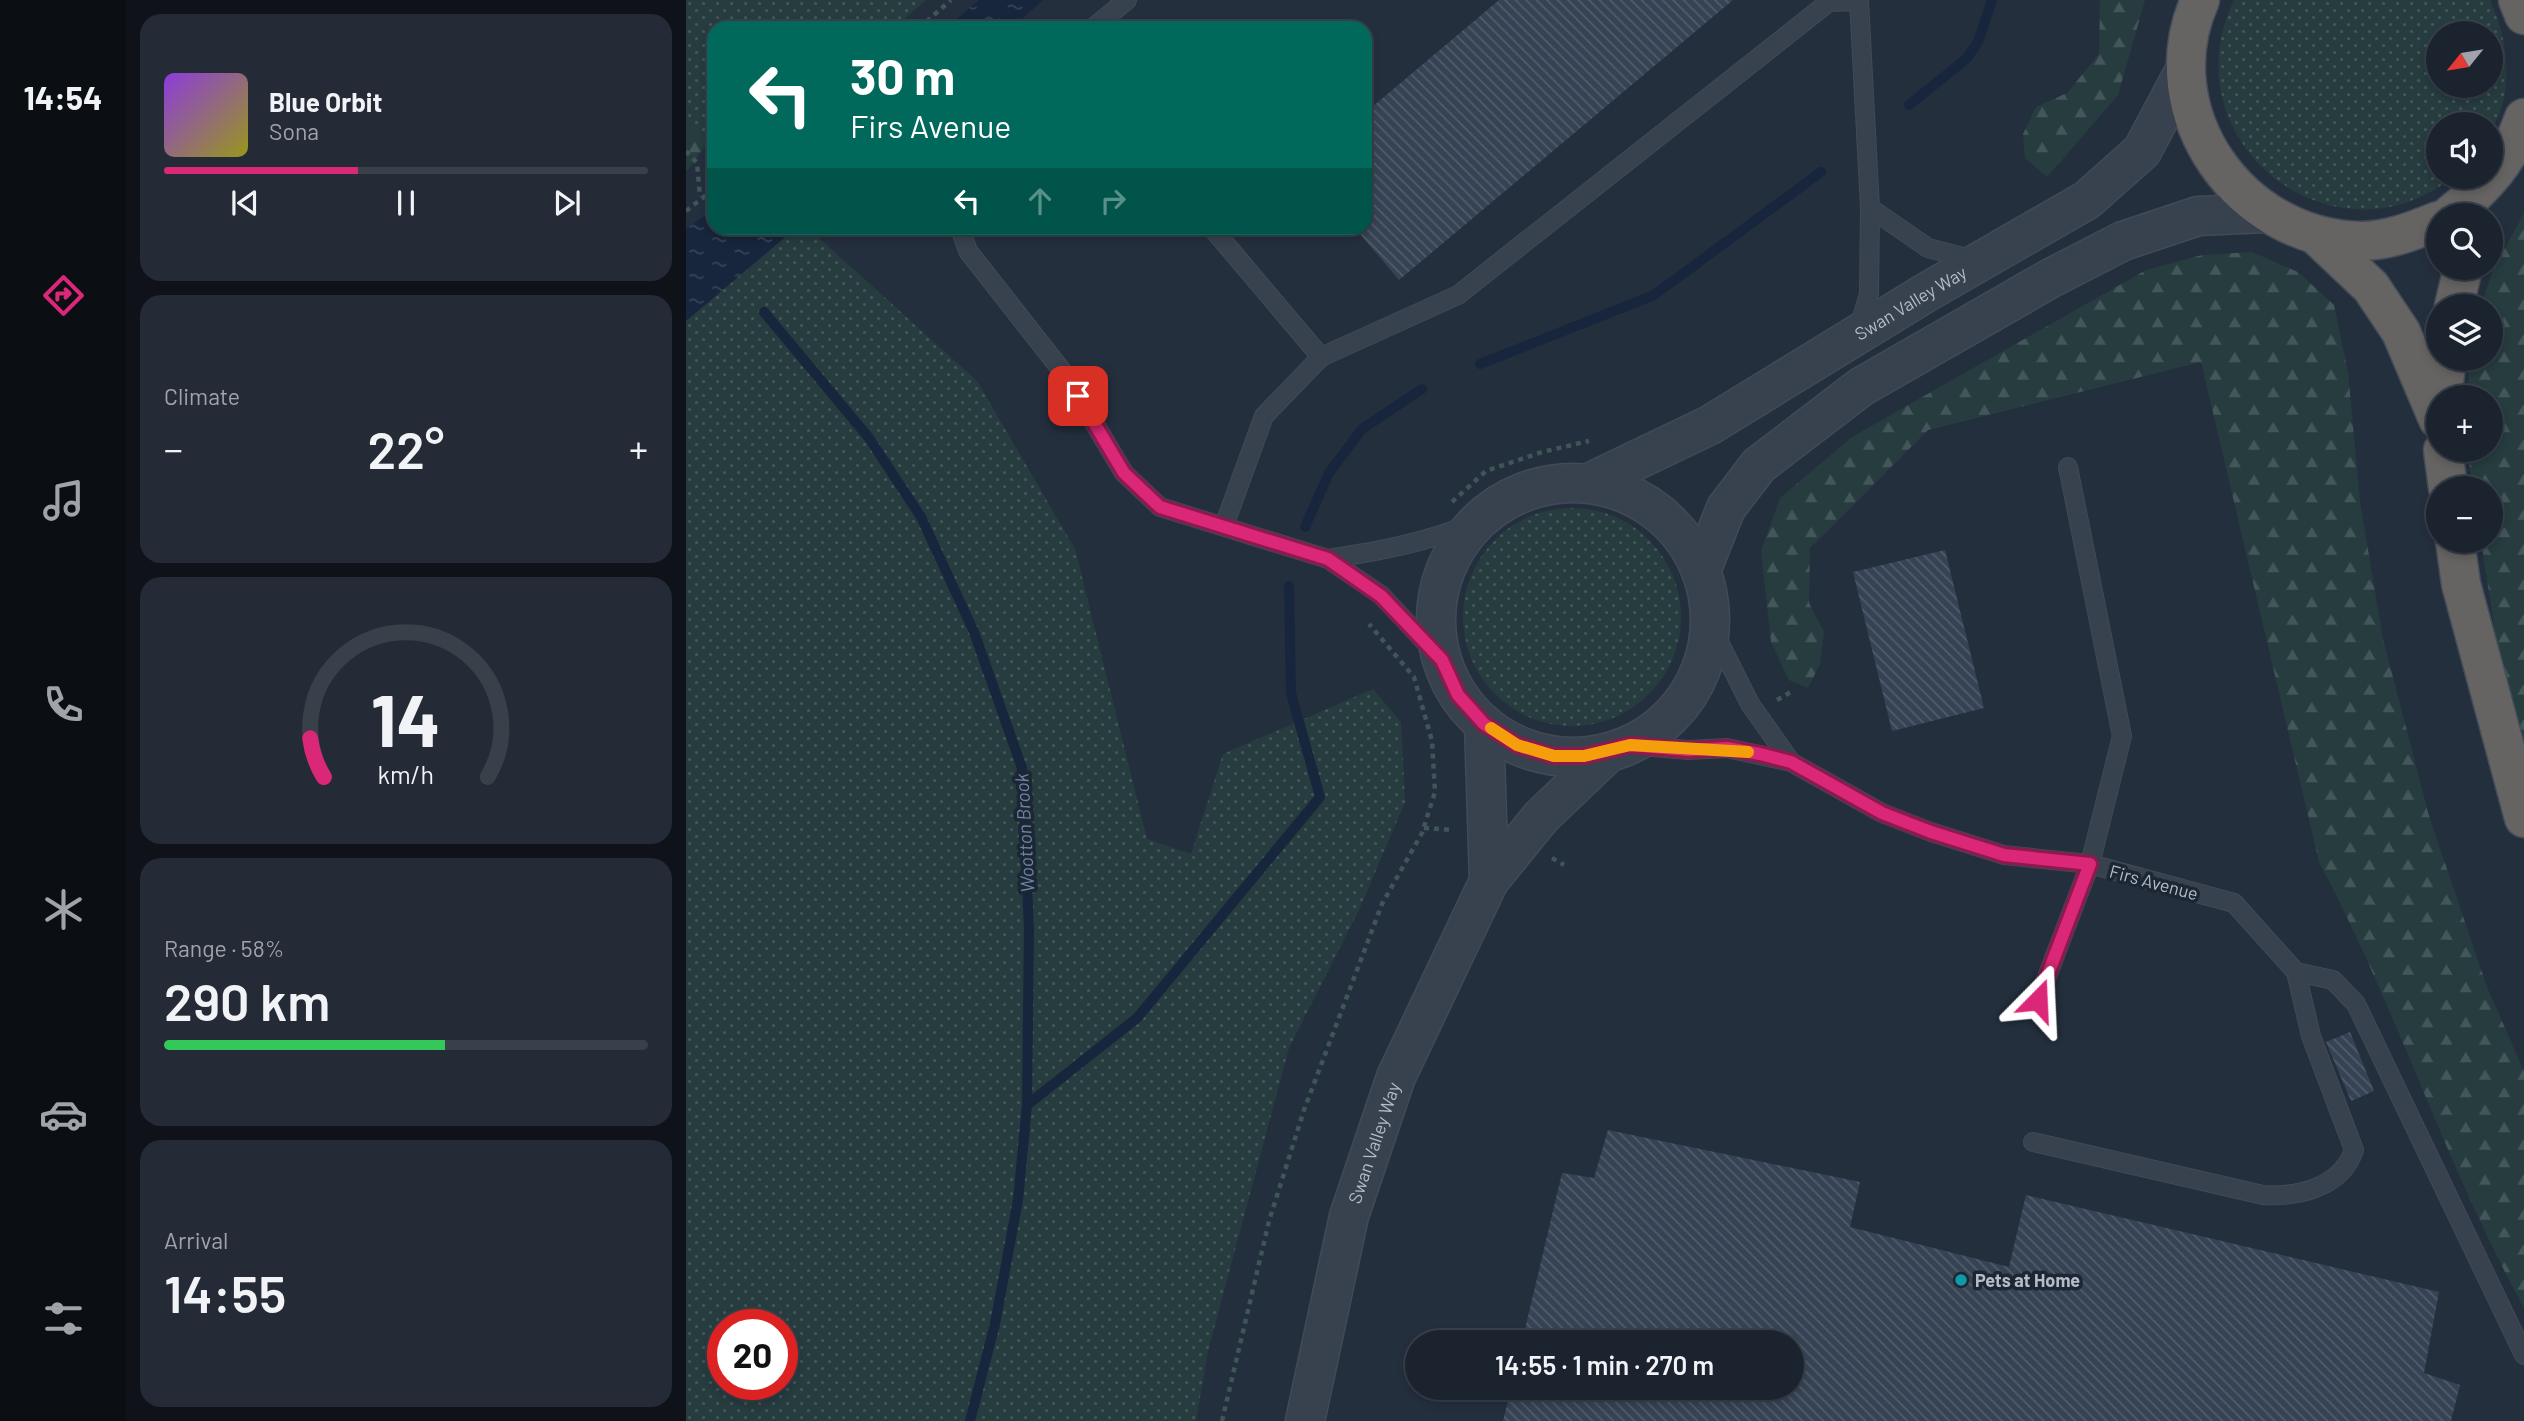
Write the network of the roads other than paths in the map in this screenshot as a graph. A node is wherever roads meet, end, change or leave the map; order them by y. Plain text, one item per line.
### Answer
1 (1127, 0) edge
2 (2200, 0) edge
3 (2518, 0) edge
4 (1859, 1) edge
5 (2524, 15) edge
6 (1102, 21) edge
7 (2185, 70) junction
8 (2521, 132) edge
9 (2480, 202) edge
10 (1870, 208) junction
11 (2267, 213) junction
12 (2426, 226) edge
13 (962, 235) edge
14 (1218, 235) edge
15 (2317, 236) junction
16 (1979, 261) junction
17 (1857, 335) junction
18 (1321, 357) junction
19 (2426, 390) edge
20 (2068, 467) dead end
21 (1589, 483) junction
22 (1476, 522) junction
23 (1224, 526) junction
24 (2457, 553) edge
25 (1328, 559) junction
26 (1701, 570) junction
27 (1710, 624) junction
28 (1442, 660) junction
29 (1484, 724) junction
30 (1619, 749) junction
31 (1791, 762) junction
32 (2524, 818) edge
33 (2090, 864) junction
34 (1489, 881) junction
35 (2296, 972) junction
36 (2038, 1000) dead end
37 (2033, 1142) dead end
38 (2524, 1355) edge
39 (1305, 1421) edge

1 - 6 lane
2 - 7 highway
3 - 5 highway
4 - 10 lane
4 - 18 lane
7 - 11 highway
7 - 16 street, Swan Valley Way
8 - 9 highway
10 - 16 lane
10 - 17 lane
11 - 15 highway
11 - 26 street
12 - 15 highway
13 - 23 lane
14 - 18 lane
15 - 19 highway
16 - 17 street, Swan Valley Way
17 - 21 street, Swan Valley Way
18 - 23 lane
20 - 33 lane
21 - 22 street
21 - 26 street
22 - 25 lane
22 - 28 street
23 - 25 lane
24 - 32 highway
25 - 28 lane
26 - 27 street, Swan Valley Way
27 - 30 street, Swan Valley Way
27 - 31 lane, Firs Avenue
28 - 29 street
29 - 30 street
29 - 34 street, Swan Valley Way
30 - 31 lane, Firs Avenue
30 - 34 street, Swan Valley Way
31 - 33 lane, Firs Avenue
33 - 35 lane, Firs Avenue
33 - 36 lane
34 - 39 street, Swan Valley Way
35 - 37 lane
35 - 38 lane

